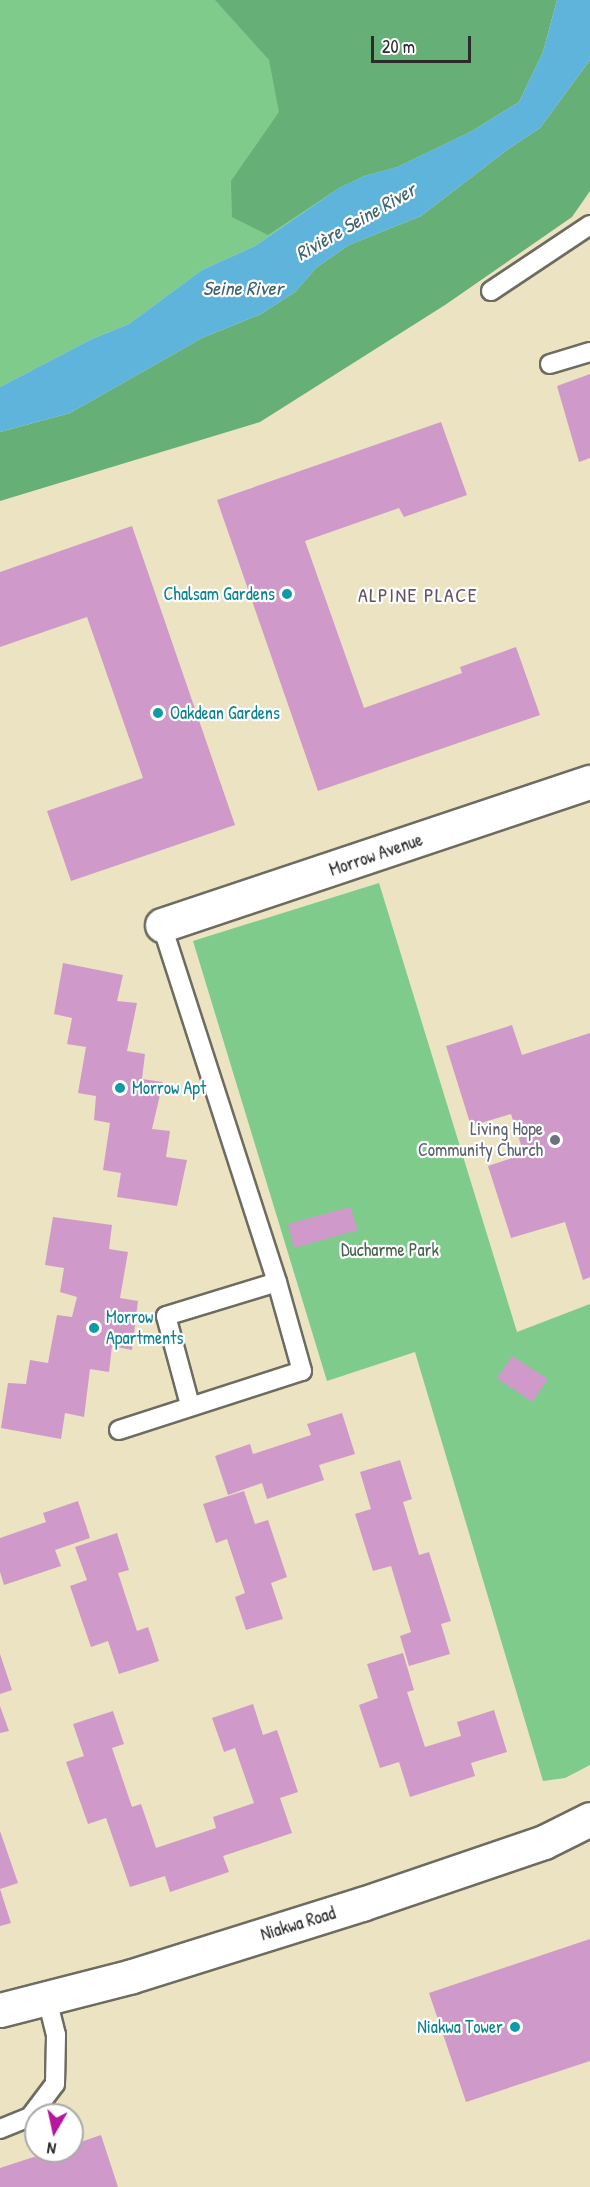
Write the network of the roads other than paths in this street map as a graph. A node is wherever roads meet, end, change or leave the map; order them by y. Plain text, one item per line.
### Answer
1 (589, 228) edge
2 (491, 291) dead end
3 (590, 352) edge
4 (550, 364) dead end
5 (590, 782) edge
6 (162, 925) joint
7 (277, 1282) junction
8 (190, 1405) junction
9 (120, 1430) dead end
10 (590, 1819) edge
11 (47, 1998) junction
12 (0, 2010) edge
13 (0, 2129) edge

1 - 2 lane
3 - 4 lane
5 - 6 street, Morrow Avenue
6 - 7 lane
7 - 8 lane
7 - 8 lane
8 - 9 lane
10 - 11 street, Niakwa Road
11 - 12 street, Niakwa Road
11 - 13 lane

